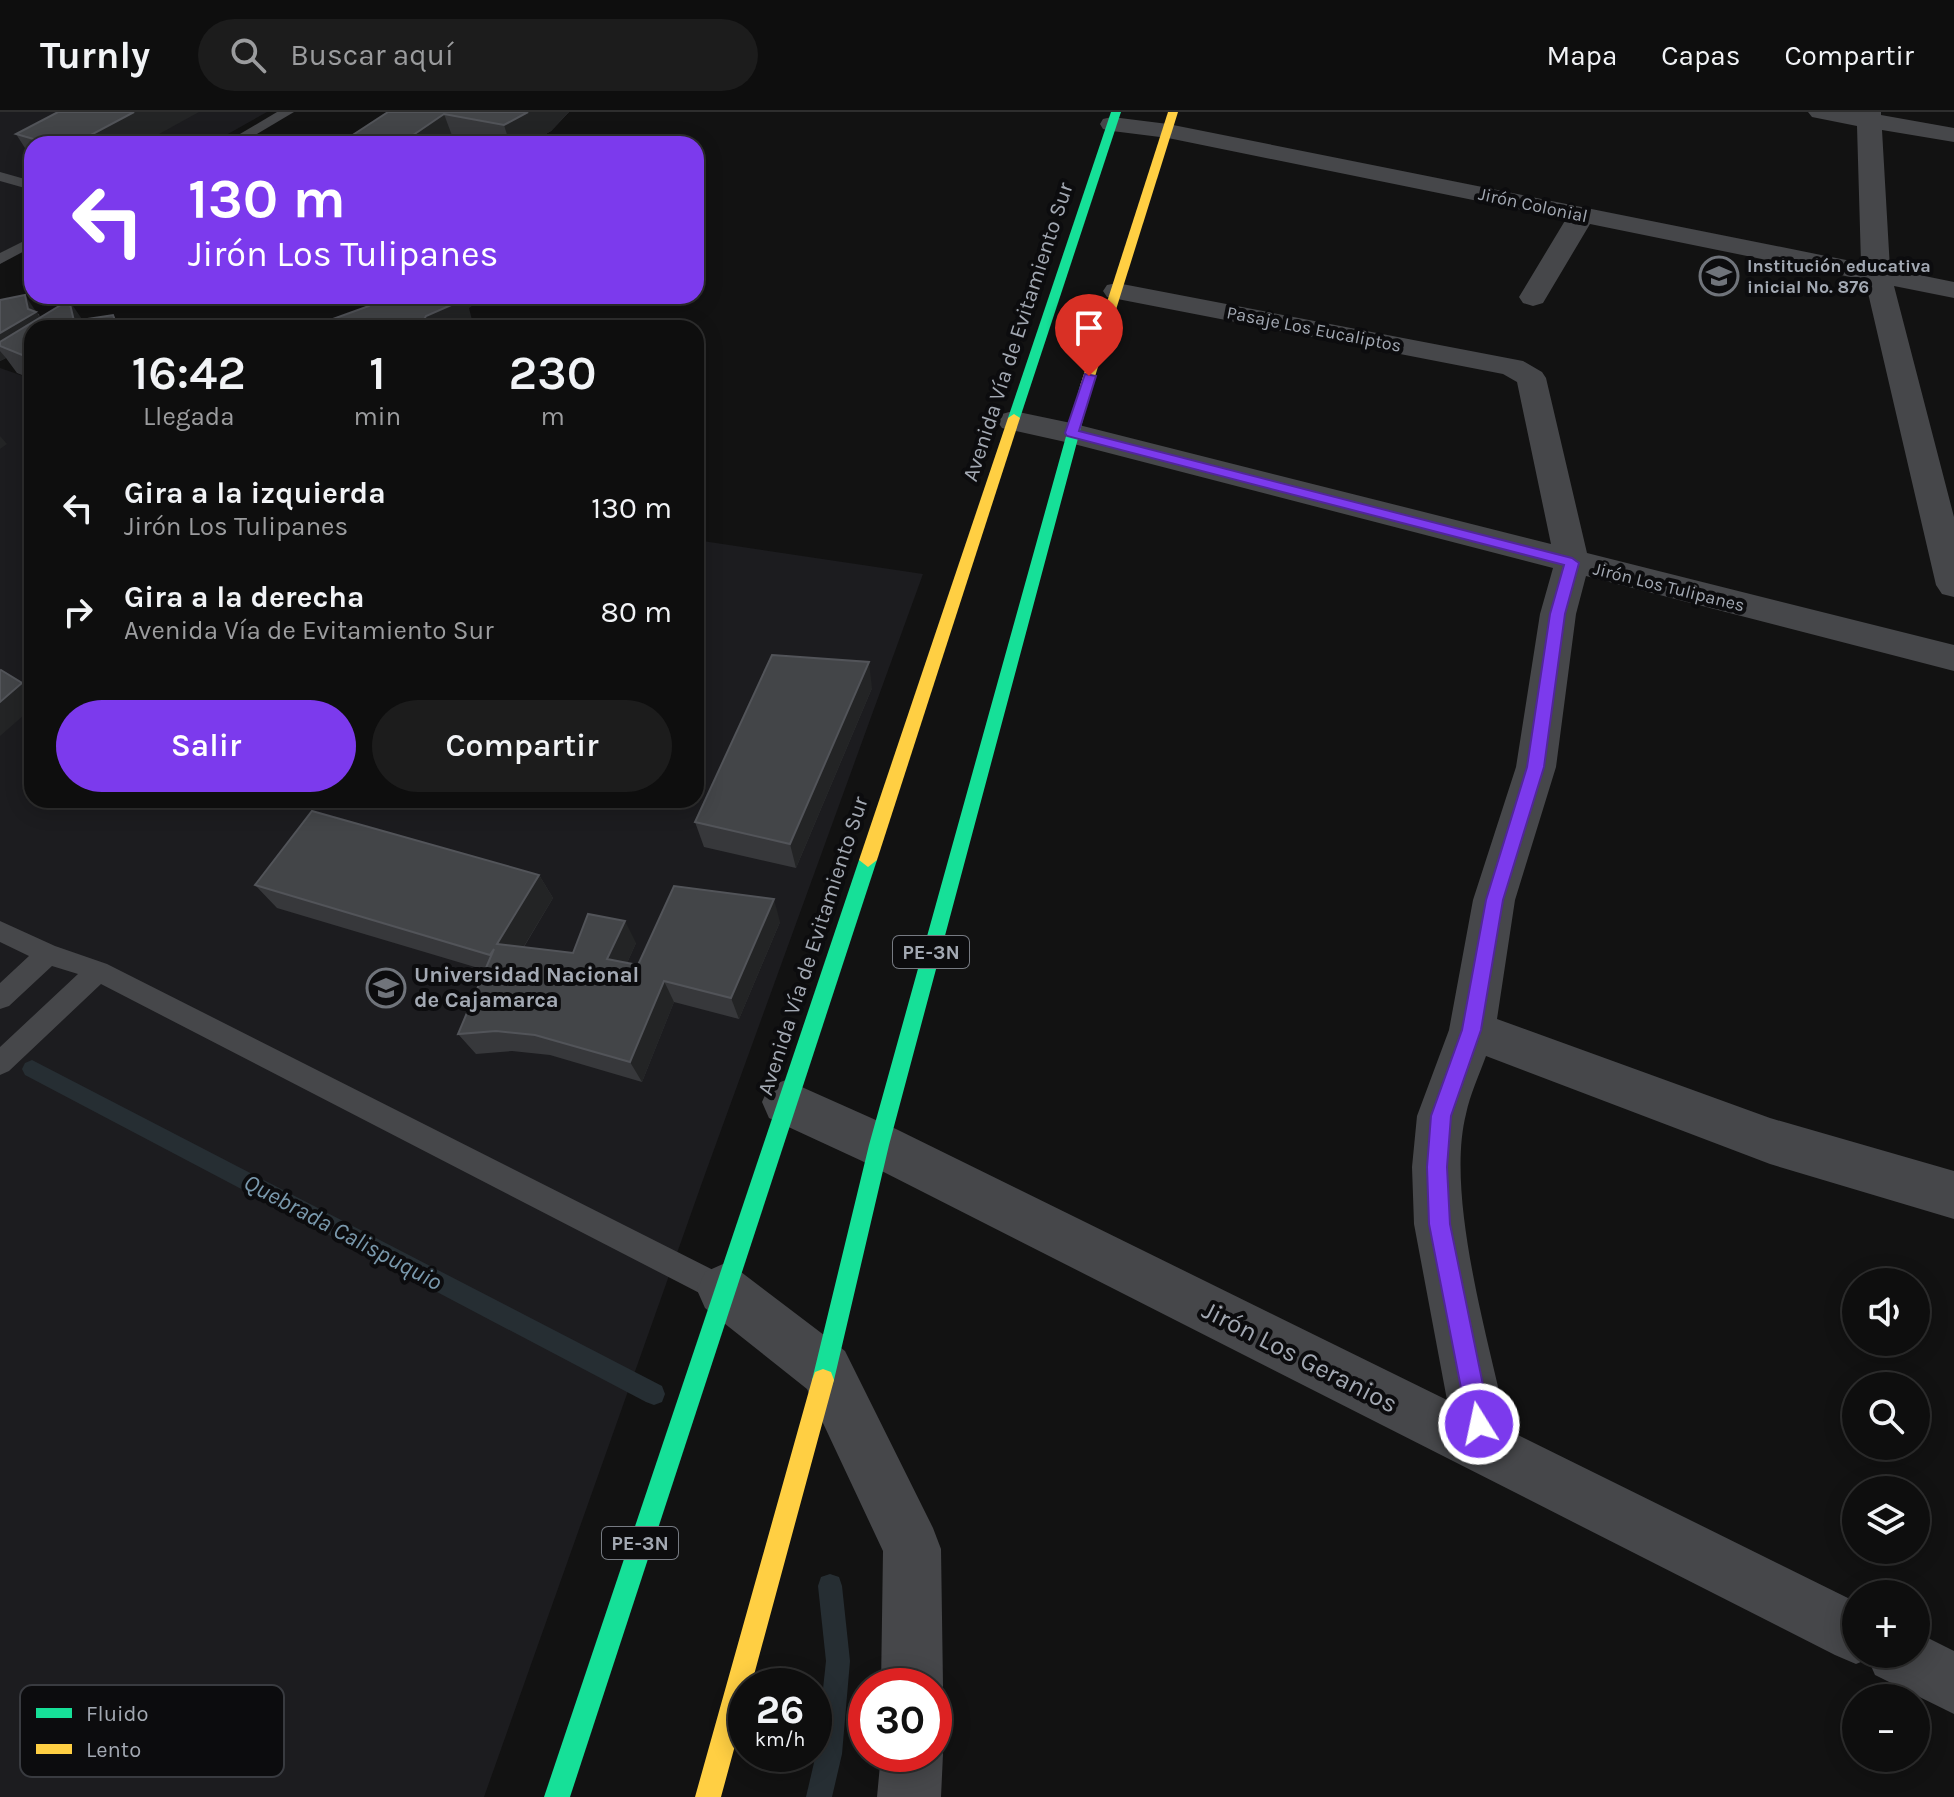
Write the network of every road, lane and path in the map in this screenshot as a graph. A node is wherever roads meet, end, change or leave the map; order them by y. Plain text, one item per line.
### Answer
1 (287, 112) edge
2 (1820, 112) edge
3 (1870, 117) edge
4 (1114, 118) edge
5 (1171, 122) edge
6 (1954, 135) edge
7 (244, 136) edge
8 (0, 176) edge
9 (24, 184) edge
10 (1582, 215) junction
11 (24, 246) edge
12 (0, 259) edge
13 (1878, 275) junction
14 (1954, 290) edge
15 (1117, 291) junction
16 (1533, 297) dead end
17 (1013, 421) junction
18 (1071, 433) junction
19 (1572, 563) junction
20 (1954, 585) edge
21 (1954, 658) edge
22 (0, 931) edge
23 (48, 954) junction
24 (98, 971) junction
25 (0, 998) edge
26 (1472, 1030) junction
27 (0, 1063) edge
28 (786, 1102) junction
29 (879, 1145) junction
30 (1954, 1195) edge
31 (723, 1290) junction
32 (826, 1370) junction
33 (1484, 1450) junction
34 (1842, 1627) edge
35 (912, 1668) edge
36 (1924, 1668) edge
37 (1954, 1683) edge
38 (911, 1772) edge
39 (557, 1797) edge
40 (708, 1797) edge
41 (909, 1797) edge

1 - 7 lane
2 - 3 street
3 - 6 street
3 - 13 street
4 - 5 street, Jirón Colonial
4 - 17 highway, Avenida Vía de Evitamiento Sur / PE-3N
5 - 10 street, Jirón Colonial
5 - 15 highway, PE-3N
8 - 9 lane
10 - 13 street, Jirón Colonial
10 - 16 street
11 - 12 lane
13 - 14 street, Jirón Colonial
13 - 20 street
15 - 18 highway, PE-3N
15 - 19 street, Pasaje Los Eucaliptos
17 - 18 street, Jirón Los Tulipanes
17 - 28 highway, Avenida Vía de Evitamiento Sur / PE-3N
18 - 19 street, Jirón Los Tulipanes
18 - 29 highway, PE-3N
19 - 21 street, Jirón Los Tulipanes
19 - 26 street
22 - 23 lane
23 - 24 lane
23 - 25 lane
24 - 27 lane
24 - 31 lane
26 - 30 street
26 - 33 street
28 - 29 street, Jirón Los Geranios
28 - 31 highway, Avenida Vía de Evitamiento Sur / PE-3N
29 - 32 highway, PE-3N
29 - 33 street, Jirón Los Geranios
31 - 32 street
31 - 39 highway, Avenida Vía de Evitamiento Sur / PE-3N
32 - 35 street
32 - 40 highway, PE-3N
33 - 34 street, Jirón Los Geranios
36 - 37 street
38 - 41 street

